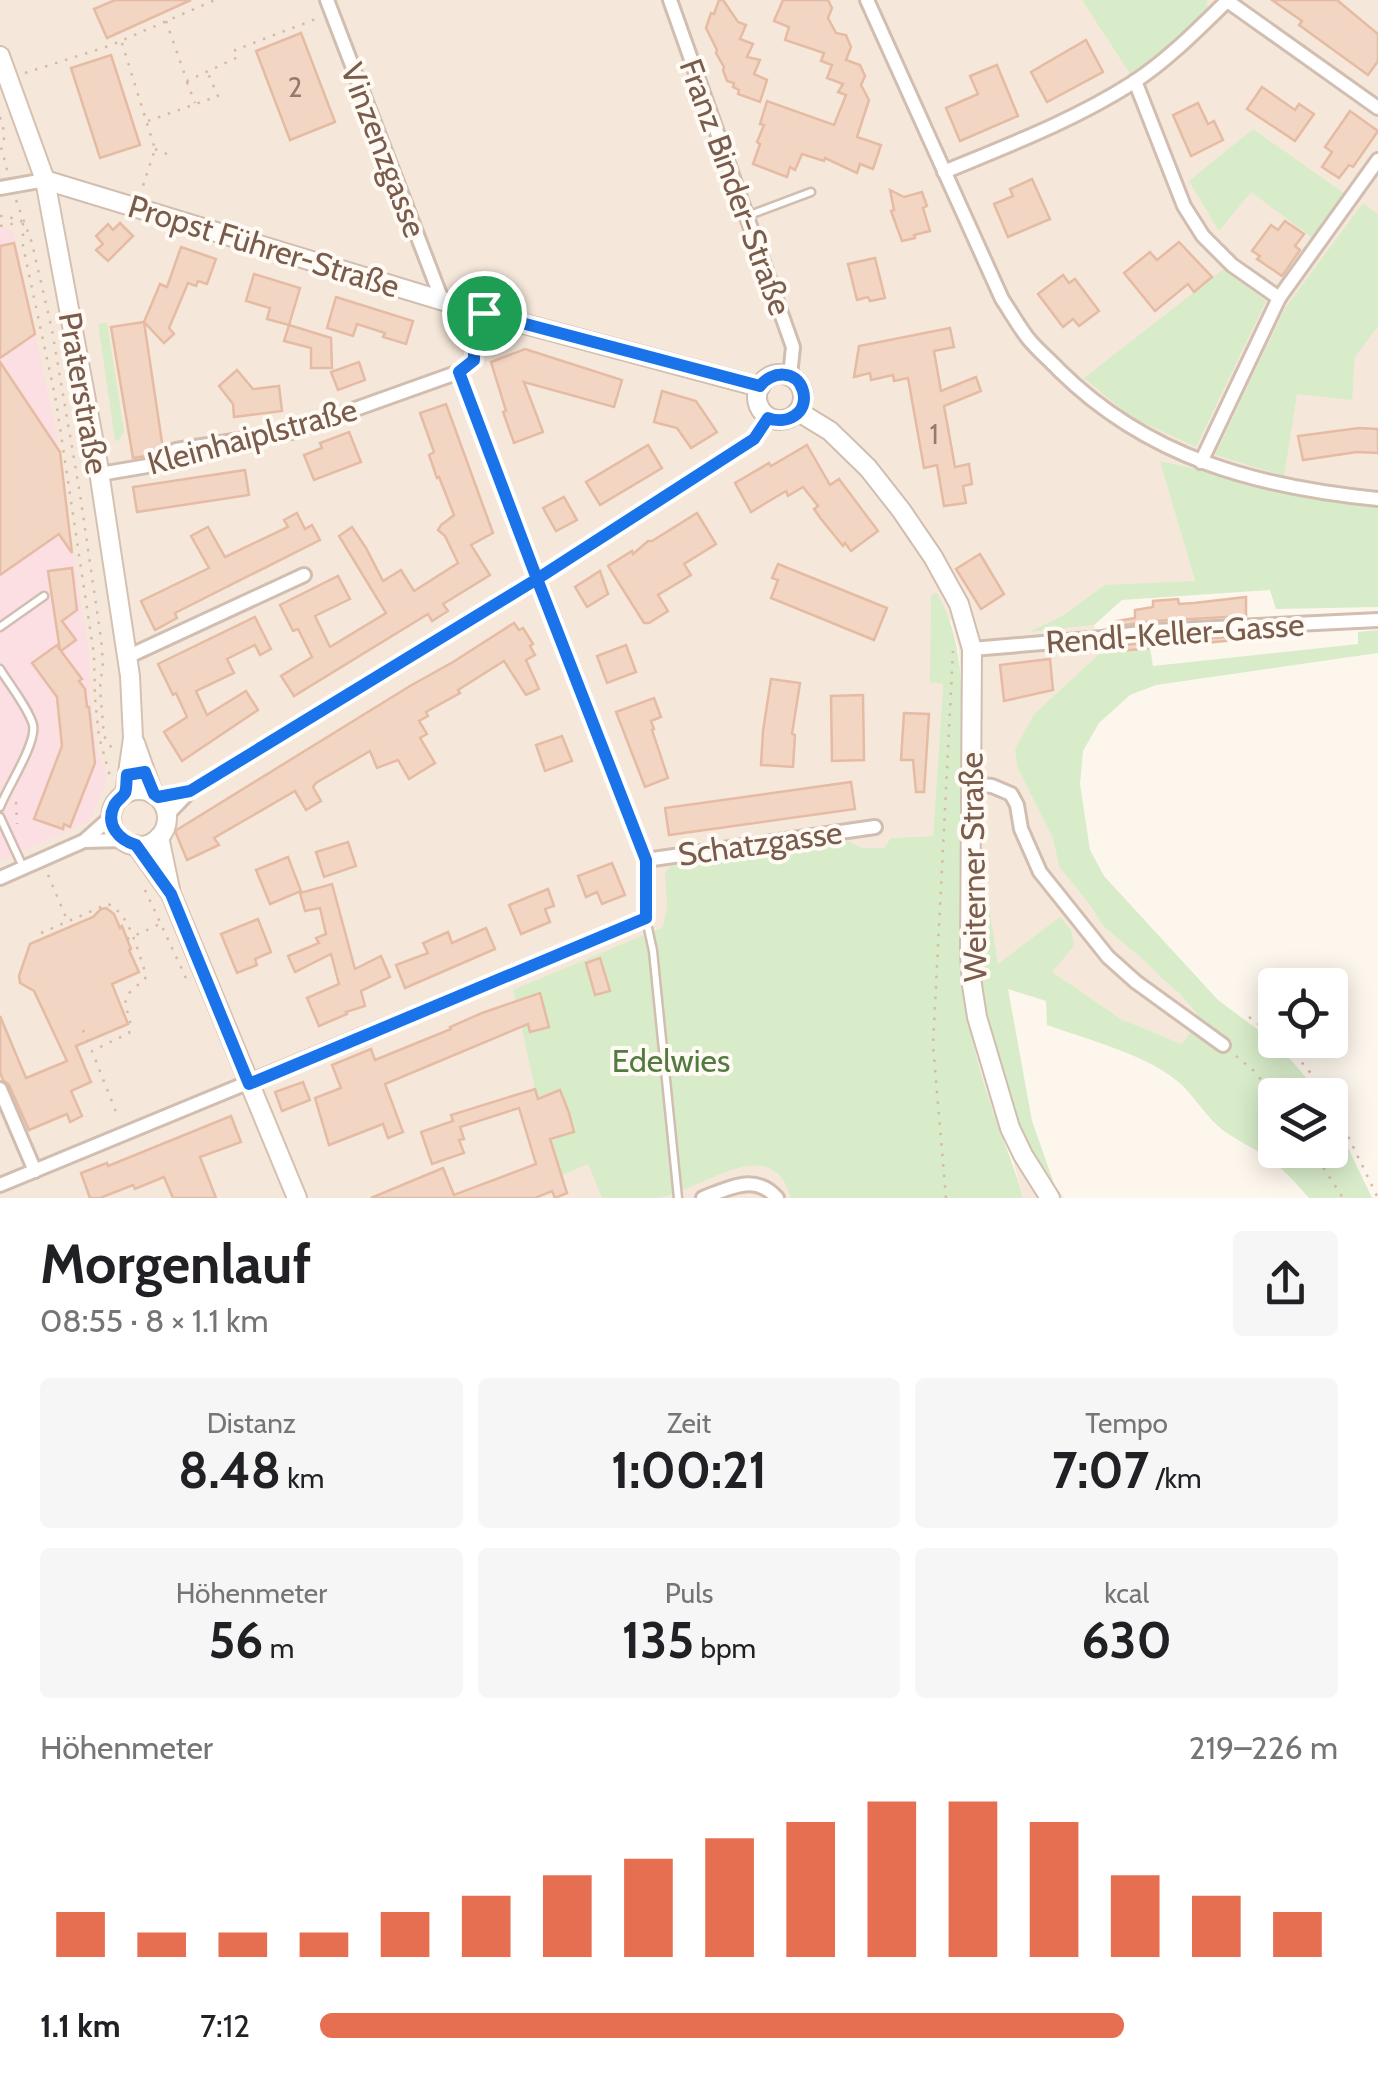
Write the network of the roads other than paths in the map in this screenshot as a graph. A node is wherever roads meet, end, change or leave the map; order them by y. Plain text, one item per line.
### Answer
1 (670, 0) edge
2 (867, 0) edge
3 (1227, 0) edge
4 (329, 6) edge
5 (0, 56) edge
6 (1136, 81) junction
7 (1378, 108) edge
8 (1378, 160) edge
9 (944, 172) junction
10 (44, 180) junction
11 (5, 186) edge
12 (811, 192) dead end
13 (747, 216) junction
14 (1279, 298) junction
15 (442, 300) junction
16 (790, 376) junction
17 (760, 386) junction
18 (799, 412) junction
19 (768, 418) junction
20 (1201, 462) junction
21 (100, 474) junction
22 (1378, 499) edge
23 (304, 576) dead end
24 (537, 579) junction
25 (44, 596) dead end
26 (1378, 620) edge
27 (0, 626) edge
28 (972, 649) junction
29 (128, 656) junction
30 (0, 670) edge
31 (133, 738) junction
32 (972, 784) junction
33 (126, 785) junction
34 (190, 791) junction
35 (156, 795) junction
36 (0, 807) edge
37 (167, 815) junction
38 (0, 817) edge
39 (112, 817) junction
40 (874, 827) dead end
41 (159, 838) junction
42 (84, 842) junction
43 (129, 843) junction
44 (646, 860) junction
45 (23, 868) junction
46 (0, 878) edge
47 (171, 894) junction
48 (646, 918) junction
49 (1223, 1045) road end
50 (249, 1084) junction
51 (0, 1089) edge
52 (34, 1171) junction
53 (0, 1184) edge
54 (297, 1198) edge
55 (678, 1198) edge
56 (702, 1198) edge
57 (777, 1198) edge
58 (1050, 1198) edge

1 - 13 street, Franz Binder-Straße
2 - 9 street
3 - 6 street
3 - 7 street
4 - 15 street, Vinzenzgasse
5 - 10 street, Praterstraße
6 - 9 street
6 - 14 street
8 - 14 street
9 - 20 street
10 - 11 street, Propst Führer-Straße
10 - 15 street, Propst Führer-Straße
10 - 21 street, Praterstraße
12 - 13 lane
13 - 16 street, Franz Binder-Straße
14 - 20 street
15 - 17 street, Propst Führer-Straße
16 - 17 street
16 - 18 street
17 - 19 street
18 - 19 street
18 - 28 street, Weiterner Straße
19 - 24 street
20 - 22 street
21 - 24 street, Kleinhaiplstraße
21 - 29 street, Praterstraße
23 - 29 street
24 - 34 street
24 - 44 street
25 - 27 lane
26 - 28 street, Rendl-Keller-Gasse
28 - 32 street, Weiterner Straße
29 - 31 street, Praterstraße
30 - 36 lane
31 - 33 street, Praterstraße
31 - 35 street, Praterstraße
32 - 49 street
32 - 58 street, Weiterner Straße
33 - 35 street
33 - 39 street
34 - 35 street
34 - 37 street
35 - 37 street
37 - 41 street
38 - 45 lane
39 - 42 street
39 - 43 street
40 - 44 street, Schatzgasse
41 - 43 street
41 - 47 street
42 - 43 street
42 - 45 street
43 - 47 street
44 - 48 street
45 - 46 street
47 - 50 street
48 - 50 street
48 - 55 lane
50 - 52 street
50 - 54 street
51 - 52 street
52 - 53 street
56 - 57 street

